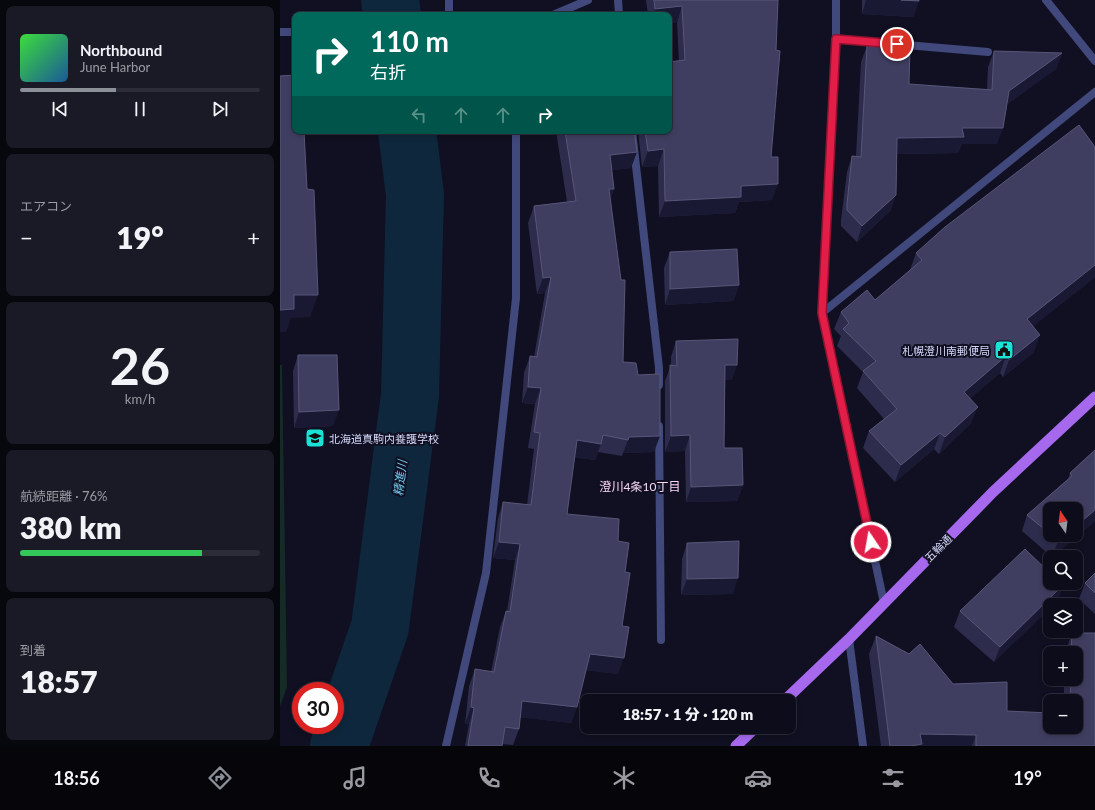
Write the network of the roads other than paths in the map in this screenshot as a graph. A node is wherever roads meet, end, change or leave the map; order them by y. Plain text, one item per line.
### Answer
1 (448, 0) edge
2 (588, 0) edge
3 (618, 0) edge
4 (836, 0) edge
5 (1046, 0) edge
6 (449, 12) edge
7 (560, 12) edge
8 (619, 12) edge
9 (280, 32) edge
10 (292, 32) edge
11 (836, 39) junction
12 (988, 52) dead end
13 (1095, 61) edge
14 (1095, 92) edge
15 (516, 134) edge
16 (632, 134) edge
17 (822, 313) junction
18 (659, 391) edge
19 (1095, 397) edge
20 (659, 414) edge
21 (884, 603) junction
22 (849, 639) junction
23 (661, 640) dead end
24 (791, 694) edge
25 (749, 734) edge
26 (446, 746) edge
27 (736, 746) edge
28 (863, 746) edge

1 - 6 street
2 - 7 street
3 - 8 street
4 - 11 street
5 - 13 street
9 - 10 street
11 - 12 street
11 - 17 street
14 - 17 street
15 - 26 street
16 - 18 street
17 - 21 street
19 - 21 main road, 五輪通
20 - 23 street
21 - 22 main road, 五輪通
22 - 24 main road, 五輪通
22 - 28 street
25 - 27 main road

